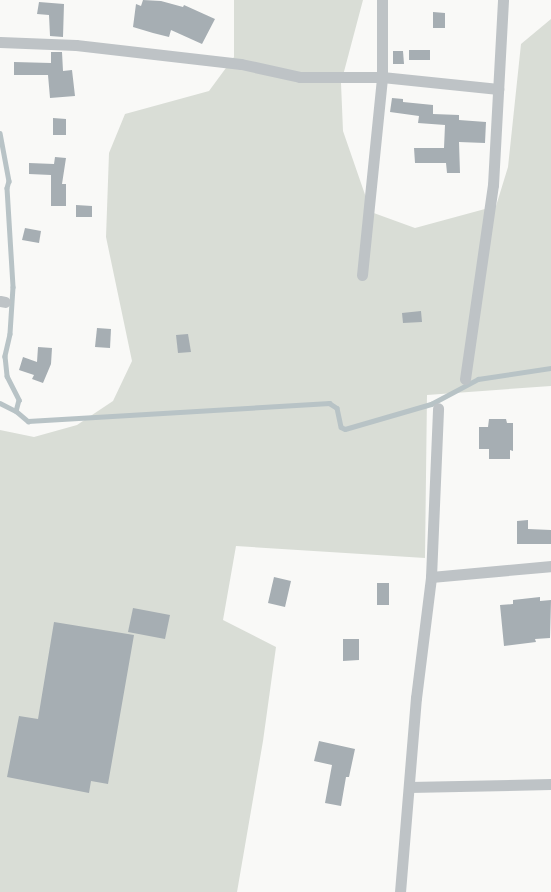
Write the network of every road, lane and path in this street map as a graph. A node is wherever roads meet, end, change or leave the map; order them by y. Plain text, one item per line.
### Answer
1 (382, 0) edge
2 (503, 0) edge
3 (0, 42) edge
4 (382, 77) junction
5 (498, 89) junction
6 (362, 275) dead end
7 (465, 379) dead end
8 (438, 408) dead end
9 (551, 566) edge
10 (431, 577) junction
11 (551, 784) edge
12 (410, 787) junction
13 (400, 892) edge

1 - 4 street
2 - 5 street
3 - 4 street
4 - 5 street
4 - 6 street
5 - 7 street
8 - 10 street
9 - 10 street
10 - 12 street
11 - 12 street
12 - 13 street

